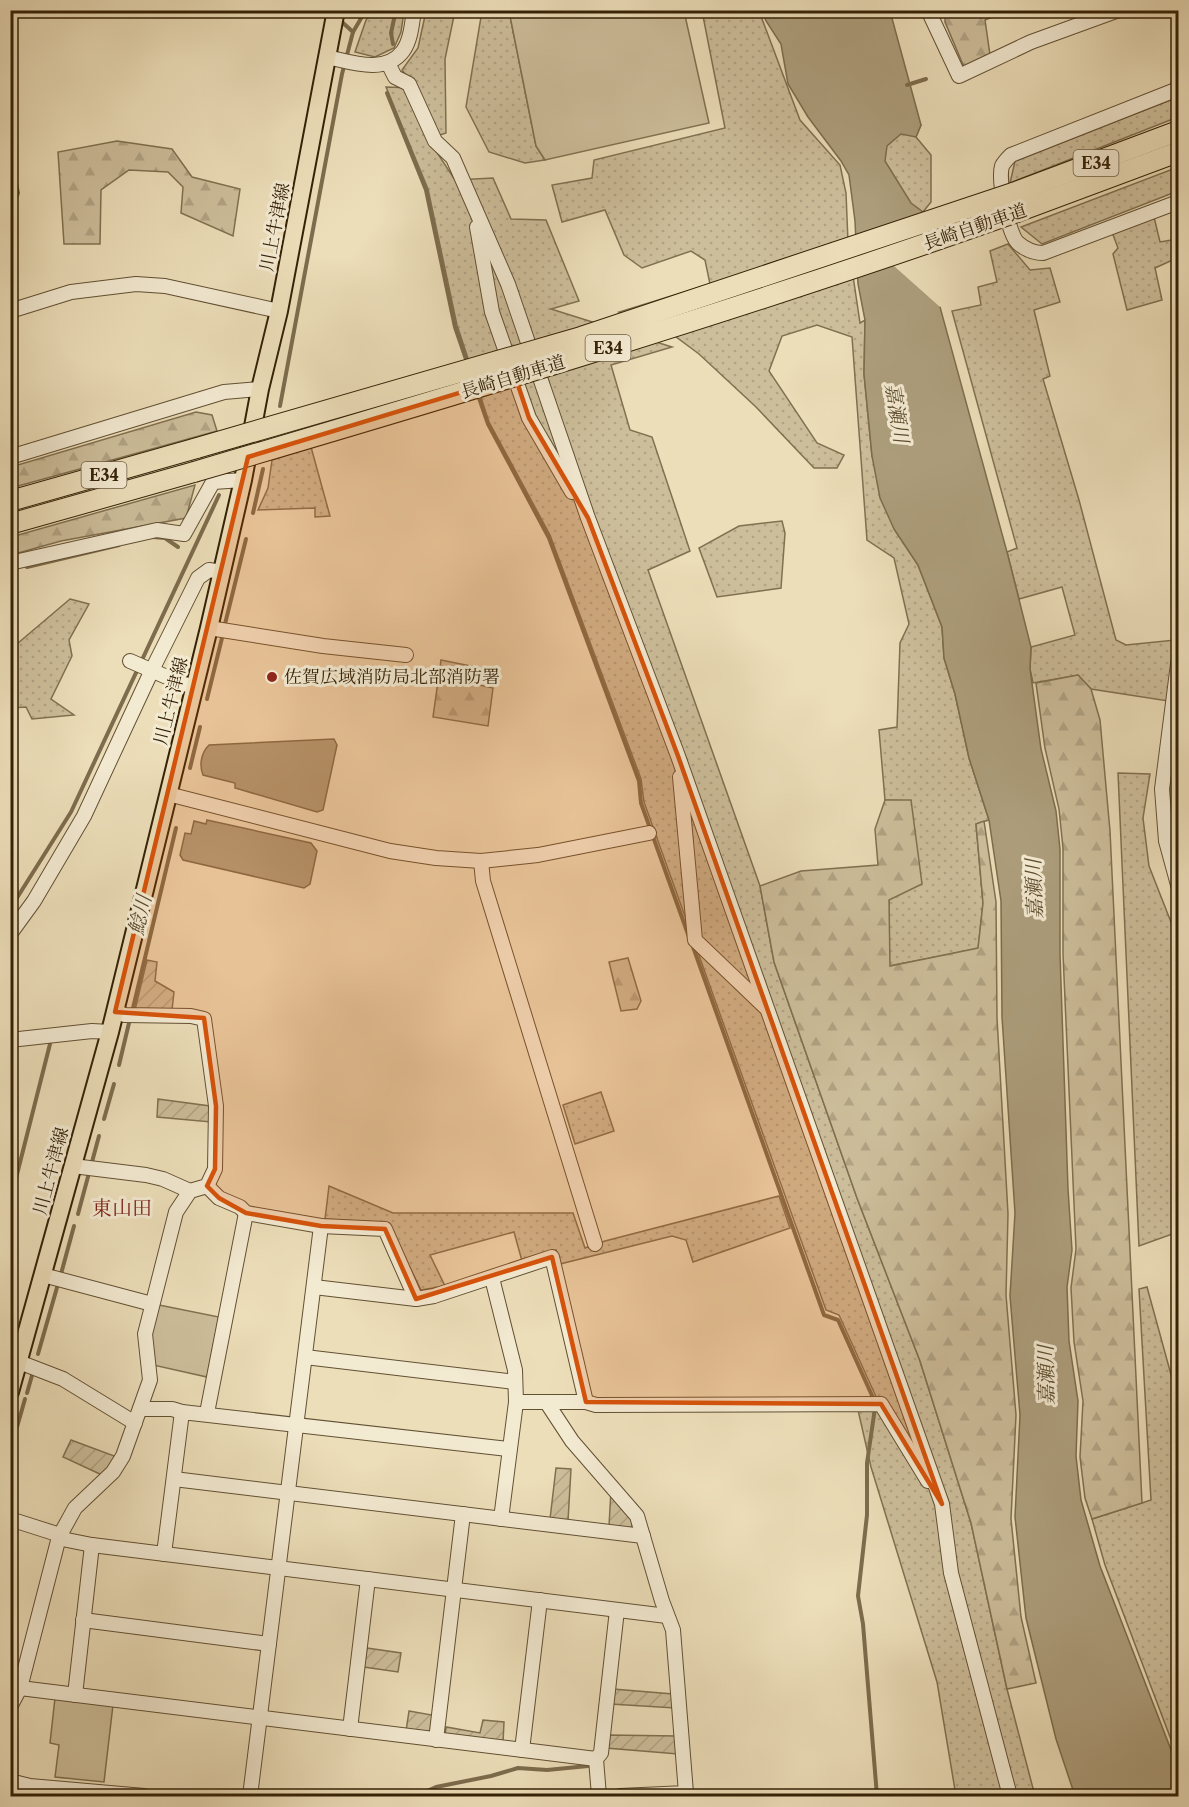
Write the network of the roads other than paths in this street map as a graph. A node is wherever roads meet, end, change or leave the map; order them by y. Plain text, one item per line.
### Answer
1 (336, 10) edge
2 (414, 10) edge
3 (928, 10) edge
4 (1119, 10) edge
5 (331, 58) junction
6 (388, 63) junction
7 (1179, 89) edge
8 (1179, 131) edge
9 (1179, 152) edge
10 (1179, 202) edge
11 (1015, 203) junction
12 (473, 205) junction
13 (10, 311) edge
14 (279, 311) junction
15 (260, 389) junction
16 (10, 457) edge
17 (243, 480) junction
18 (10, 501) edge
19 (588, 518) junction
20 (10, 524) edge
21 (10, 563) edge
22 (222, 572) junction
23 (209, 628) junction
24 (406, 656) dead end
25 (130, 661) dead end
26 (1179, 664) edge
27 (152, 670) junction
28 (195, 686) junction
29 (678, 756) junction
30 (168, 794) junction
31 (649, 833) dead end
32 (482, 861) junction
33 (1179, 885) edge
34 (10, 934) edge
35 (768, 1011) junction
36 (115, 1012) junction
37 (110, 1032) junction
38 (10, 1040) edge
39 (73, 1166) junction
40 (207, 1186) junction
41 (190, 1191) junction
42 (246, 1213) junction
43 (321, 1226) junction
44 (595, 1244) dead end
45 (43, 1275) junction
46 (492, 1278) junction
47 (314, 1287) junction
48 (416, 1299) junction
49 (152, 1305) junction
50 (305, 1357) junction
51 (19, 1362) junction
52 (515, 1382) junction
53 (11, 1388) edge
54 (516, 1402) junction
55 (586, 1402) junction
56 (547, 1403) junction
57 (140, 1409) junction
58 (182, 1412) junction
59 (207, 1413) junction
60 (135, 1424) junction
61 (297, 1424) junction
62 (508, 1449) junction
63 (174, 1479) junction
64 (288, 1493) junction
65 (942, 1504) junction
66 (463, 1514) junction
67 (10, 1519) edge
68 (501, 1519) junction
69 (643, 1536) junction
70 (59, 1537) junction
71 (92, 1545) junction
72 (164, 1554) junction
73 (278, 1568) junction
74 (368, 1579) junction
75 (454, 1590) junction
76 (540, 1600) junction
77 (617, 1610) junction
78 (668, 1616) junction
79 (83, 1620) junction
80 (269, 1644) junction
81 (20, 1688) junction
82 (75, 1695) junction
83 (10, 1707) edge
84 (260, 1718) junction
85 (350, 1729) junction
86 (436, 1740) junction
87 (522, 1750) junction
88 (596, 1759) junction
89 (10, 1781) edge
90 (111, 1795) edge
91 (144, 1797) edge
92 (250, 1797) edge
93 (599, 1797) edge
94 (620, 1797) edge
95 (1010, 1797) edge

1 - 5 main road, 川上牛津線
2 - 6 street
3 - 4 street
5 - 6 street
5 - 14 main road, 川上牛津線
6 - 12 street
7 - 10 street
8 - 11 highway, 長崎自動車道 / E34
9 - 11 highway, 長崎自動車道 / E34
11 - 18 highway, 長崎自動車道 / E34, bridge
11 - 20 highway, 長崎自動車道 / E34, bridge
12 - 19 street
12 - 19 street
13 - 14 street
14 - 15 main road, 川上牛津線
15 - 16 street
15 - 17 main road, 川上牛津線
17 - 21 street
17 - 22 main road, 川上牛津線
19 - 29 street
22 - 23 main road, 川上牛津線
22 - 27 street
23 - 24 street
23 - 28 main road, 川上牛津線
25 - 27 street
26 - 33 street
27 - 28 street
27 - 34 street
28 - 30 main road, 川上牛津線
29 - 35 street
29 - 35 street
30 - 32 street
30 - 36 main road, 川上牛津線
31 - 32 street
32 - 44 street
35 - 65 street
36 - 37 main road, 川上牛津線
36 - 40 street
37 - 38 street
37 - 39 main road, 川上牛津線
39 - 41 street
39 - 45 main road, 川上牛津線
40 - 41 street
40 - 42 street
41 - 49 street
42 - 43 street
42 - 59 street
43 - 47 street
43 - 48 street
45 - 49 street
45 - 51 main road, 川上牛津線
46 - 48 street
46 - 52 street
46 - 55 street
47 - 48 street
47 - 50 street
49 - 57 street
50 - 52 street
50 - 61 street
51 - 53 main road, 川上牛津線
51 - 60 street
52 - 54 street
54 - 56 street
54 - 62 street
55 - 56 street
55 - 65 street
56 - 69 street
57 - 58 street
57 - 60 street
58 - 59 street
58 - 63 street
59 - 61 street
60 - 70 street
61 - 62 street
61 - 64 street
62 - 68 street
63 - 64 street
63 - 72 street
64 - 66 street
64 - 73 street
65 - 95 street
66 - 68 street
66 - 75 street
67 - 70 street
68 - 69 street
69 - 78 street
70 - 71 street
70 - 81 street
71 - 72 street
71 - 79 street
72 - 73 street
73 - 74 street
73 - 80 street
74 - 75 street
74 - 85 street
75 - 76 street
75 - 86 street
76 - 77 street
76 - 87 street
77 - 78 street
77 - 88 street
78 - 94 street
79 - 80 street
79 - 82 street
80 - 84 street
81 - 82 street
81 - 83 street
82 - 84 street
84 - 85 street
84 - 92 street
85 - 86 street
86 - 87 street
87 - 88 street
88 - 93 street
89 - 90 street
90 - 91 street

